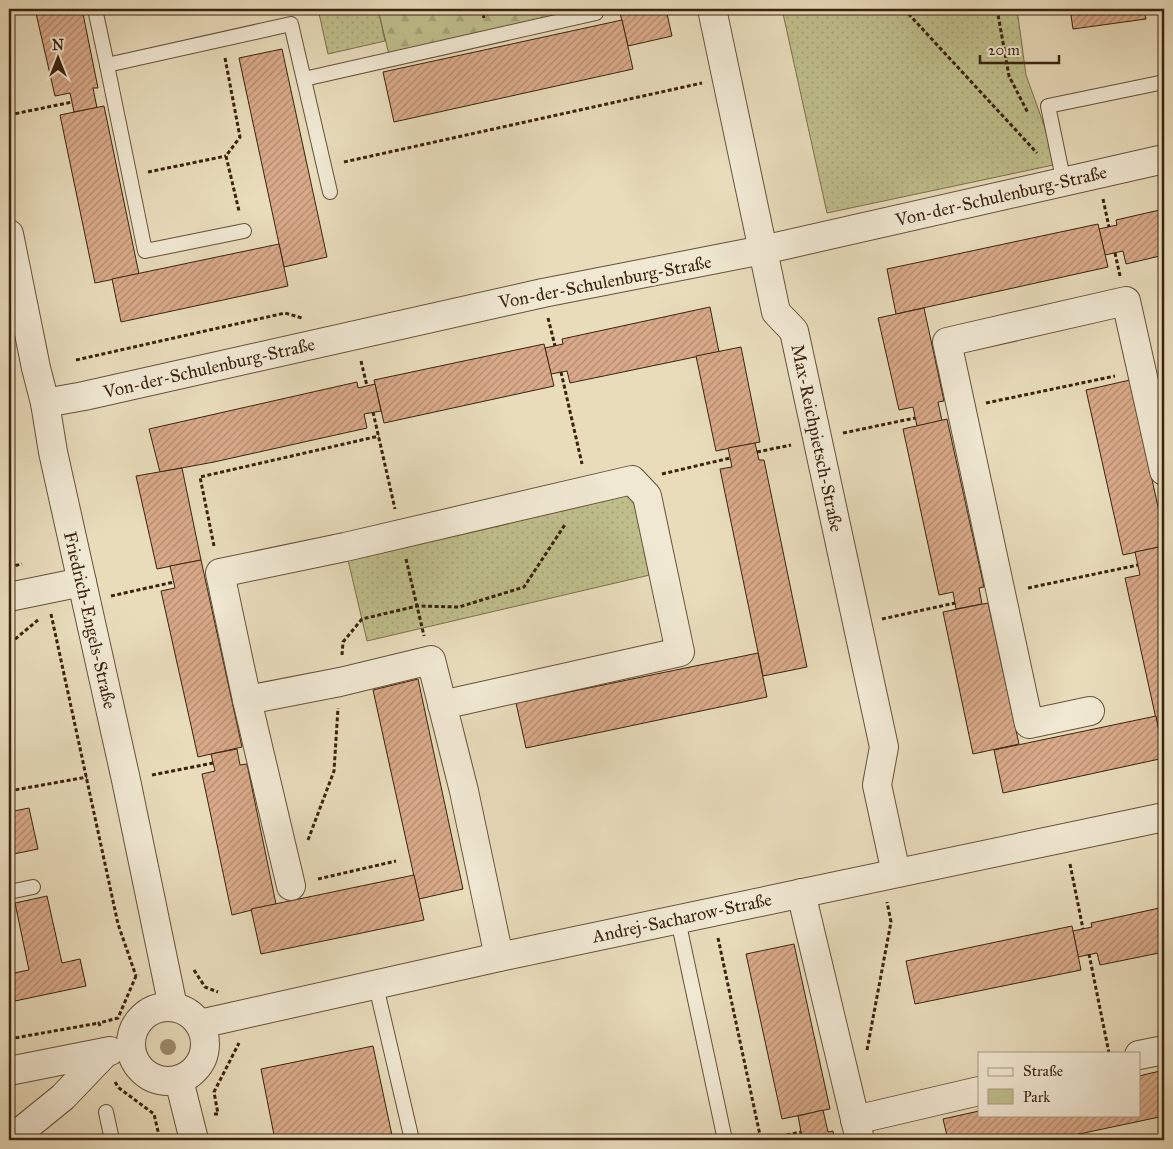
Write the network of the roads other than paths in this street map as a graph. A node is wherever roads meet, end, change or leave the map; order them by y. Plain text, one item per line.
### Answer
1 (95, 9) edge
2 (712, 9) edge
3 (596, 13) dead end
4 (107, 65) junction
5 (304, 79) junction
6 (1164, 82) edge
7 (1164, 159) edge
8 (1064, 182) junction
9 (330, 192) dead end
10 (244, 231) road end
11 (9, 234) edge
12 (763, 250) junction
13 (45, 403) junction
14 (1164, 471) edge
15 (84, 592) junction
16 (9, 597) edge
17 (247, 700) junction
18 (442, 705) junction
19 (1090, 711) dead end
20 (1164, 817) edge
21 (896, 873) junction
22 (291, 886) dead end
23 (33, 887) dead end
24 (9, 892) edge
25 (801, 892) junction
26 (678, 920) junction
27 (500, 957) junction
28 (376, 986) junction
29 (173, 1007) junction
30 (200, 1024) junction
31 (118, 1050) junction
32 (1164, 1050) edge
33 (1140, 1055) edge
34 (9, 1070) edge
35 (180, 1080) junction
36 (978, 1091) edge
37 (106, 1112) dead end
38 (191, 1129) edge
39 (857, 1130) edge
40 (10, 1138) edge
41 (112, 1140) edge
42 (412, 1140) edge
43 (725, 1140) edge

1 - 4 lane
2 - 12 street, Max-Reichpietsch-Straße
3 - 5 lane
4 - 5 lane
4 - 10 lane
5 - 9 lane
6 - 8 lane
7 - 8 street, Von-der-Schulenburg-Straße
8 - 12 street, Von-der-Schulenburg-Straße
11 - 13 street, Friedrich-Engels-Straße
12 - 13 street, Von-der-Schulenburg-Straße
12 - 21 street, Max-Reichpietsch-Straße
13 - 15 street, Friedrich-Engels-Straße
14 - 19 street
15 - 16 street
15 - 29 street, Friedrich-Engels-Straße
17 - 18 street
17 - 18 street
17 - 22 street
18 - 27 street
20 - 21 street, Andrej-Sacharow-Straße
21 - 25 street, Andrej-Sacharow-Straße
23 - 24 lane
25 - 26 street, Andrej-Sacharow-Straße
25 - 39 street
26 - 27 street, Andrej-Sacharow-Straße
26 - 43 lane
27 - 28 street, Andrej-Sacharow-Straße
28 - 30 street, Andrej-Sacharow-Straße
28 - 42 lane
29 - 30 street
29 - 31 street
30 - 35 street
31 - 34 street
31 - 35 street
31 - 40 street
32 - 33 street
35 - 38 street
36 - 39 street
37 - 41 lane

